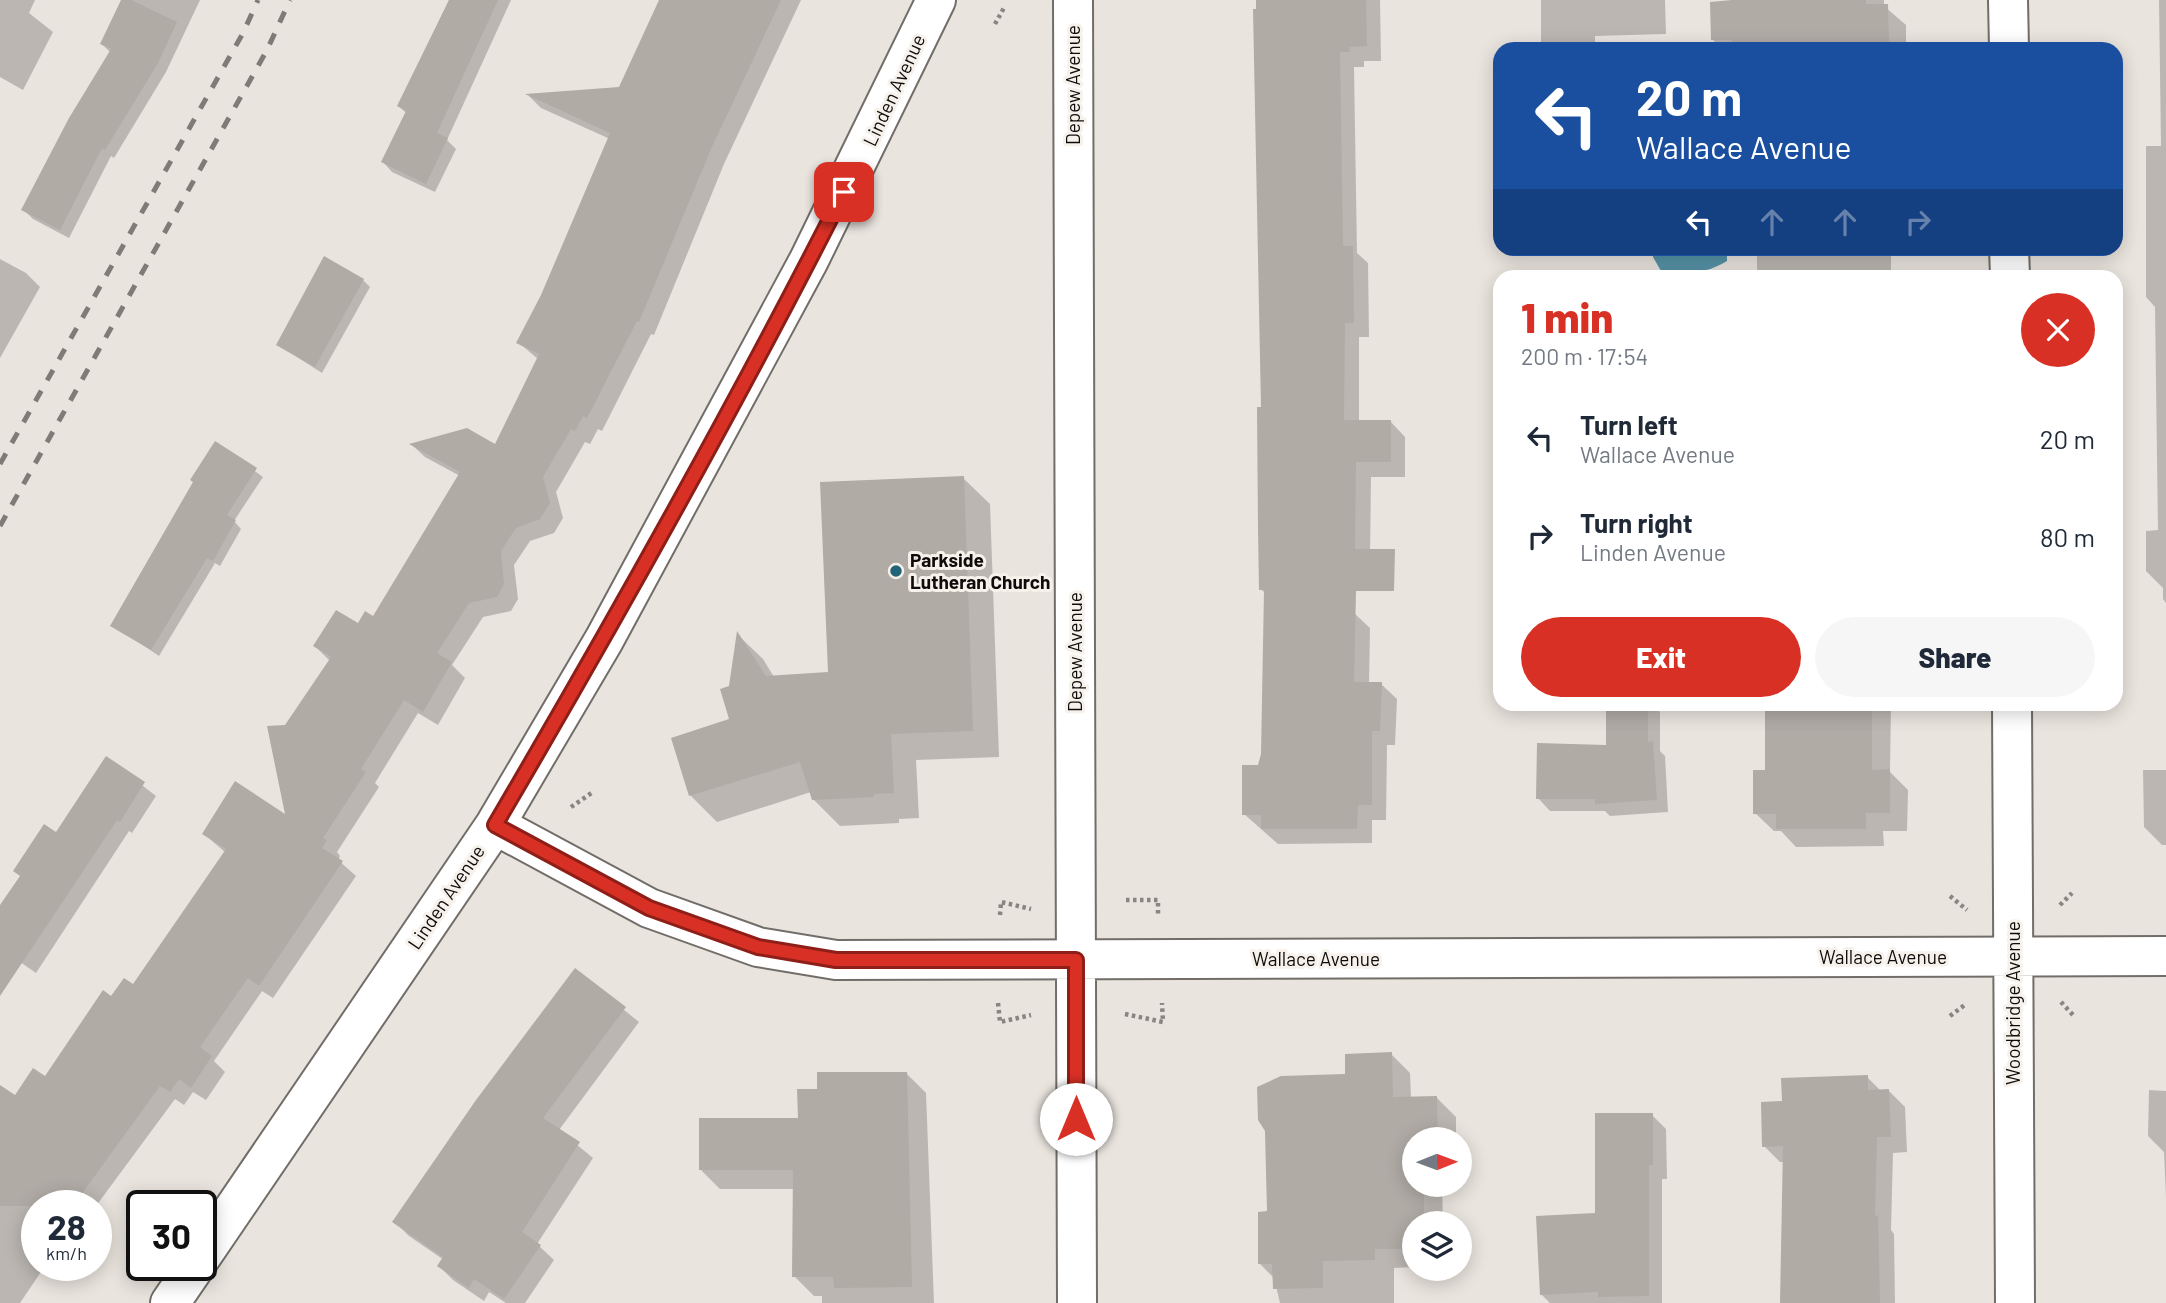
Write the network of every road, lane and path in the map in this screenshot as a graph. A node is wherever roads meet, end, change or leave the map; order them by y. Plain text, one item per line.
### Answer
1 (936, 0) edge
2 (1073, 0) edge
3 (2008, 0) edge
4 (1005, 6) dead end
5 (995, 24) dead end
6 (2008, 42) edge
7 (2012, 711) edge
8 (593, 792) dead end
9 (571, 807) dead end
10 (495, 825) junction
11 (2072, 894) dead end
12 (1950, 896) dead end
13 (1126, 900) dead end
14 (1158, 900) dead end
15 (1001, 902) dead end
16 (1031, 909) dead end
17 (1967, 911) dead end
18 (2054, 911) dead end
19 (2013, 956) junction
20 (2166, 956) edge
21 (1076, 960) junction
22 (998, 995) dead end
23 (1161, 995) dead end
24 (2060, 1001) dead end
25 (1968, 1003) dead end
26 (1125, 1014) dead end
27 (1032, 1015) dead end
28 (2073, 1015) dead end
29 (1950, 1016) dead end
30 (217, 1233) edge
31 (184, 1281) edge
32 (170, 1303) edge
33 (1077, 1303) edge
34 (2015, 1303) edge

1 - 10 street, Linden Avenue
2 - 21 street, Depew Avenue
3 - 6 street
4 - 5 path
7 - 19 street, Woodbridge Avenue
8 - 9 path
10 - 21 street, Wallace Avenue
10 - 30 street, Linden Avenue
11 - 18 path
12 - 17 path
13 - 14 path
15 - 16 path
19 - 20 street, Wallace Avenue
19 - 21 street, Wallace Avenue
19 - 34 street, Woodbridge Avenue
21 - 33 street, Depew Avenue
22 - 27 path
23 - 26 path
24 - 28 path
25 - 29 path
31 - 32 street

